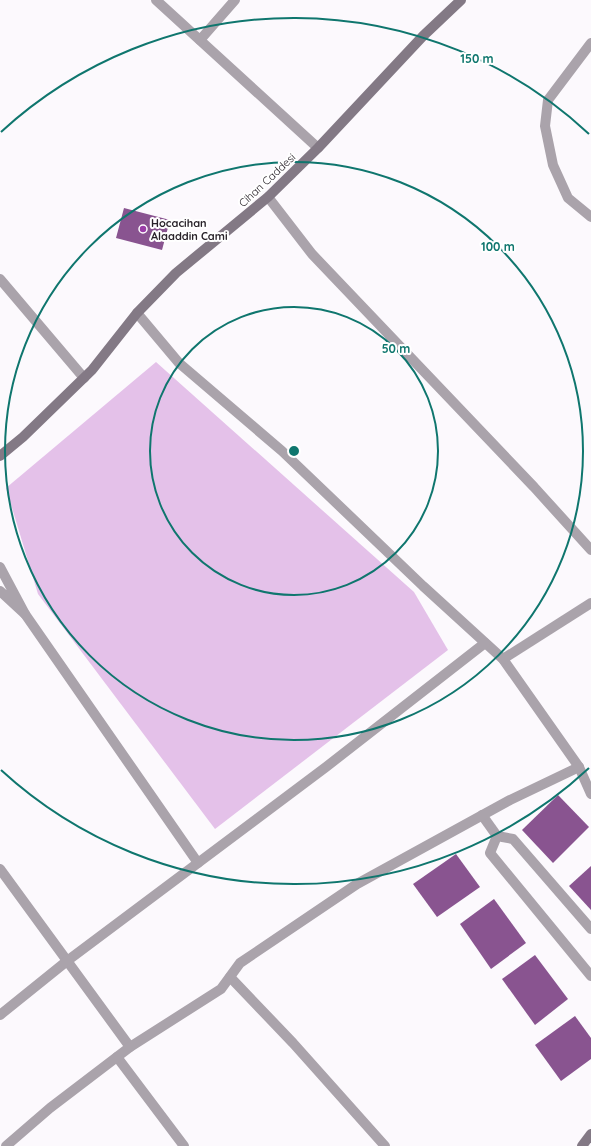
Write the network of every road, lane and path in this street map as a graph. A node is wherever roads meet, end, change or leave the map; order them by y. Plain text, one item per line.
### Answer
1 (156, 0) edge
2 (235, 0) edge
3 (461, 0) edge
4 (200, 40) junction
5 (591, 43) edge
6 (318, 148) junction
7 (268, 197) junction
8 (591, 217) edge
9 (0, 279) edge
10 (137, 313) junction
11 (84, 378) junction
12 (0, 456) edge
13 (591, 550) edge
14 (0, 567) edge
15 (0, 591) edge
16 (591, 603) edge
17 (24, 614) junction
18 (485, 642) junction
19 (503, 658) junction
20 (579, 767) junction
21 (591, 794) edge
22 (482, 815) junction
23 (497, 836) junction
24 (198, 863) junction
25 (0, 868) edge
26 (591, 929) edge
27 (67, 961) junction
28 (591, 976) edge
29 (230, 977) junction
30 (0, 1016) edge
31 (130, 1047) junction
32 (117, 1057) junction
33 (591, 1134) edge
34 (6, 1146) edge
35 (184, 1146) edge
36 (385, 1146) edge
37 (582, 1146) edge

1 - 4 street
2 - 4 street
3 - 6 street, Cihan Caddesi
4 - 6 street
5 - 8 street
6 - 7 street, Cihan Caddesi
7 - 10 street, Cihan Caddesi
7 - 13 street
9 - 11 street
10 - 11 street, Cihan Caddesi
10 - 18 street
11 - 12 street, Cihan Caddesi
14 - 17 street
15 - 17 street
16 - 19 street
17 - 24 street
18 - 19 street
18 - 24 street
19 - 20 street
20 - 21 street
20 - 22 street
22 - 23 street
22 - 29 street
23 - 26 street
23 - 28 street
24 - 27 street
25 - 27 street
27 - 30 street
27 - 31 street
29 - 31 street
29 - 36 street
31 - 32 street
32 - 34 street
32 - 35 street
33 - 37 street

